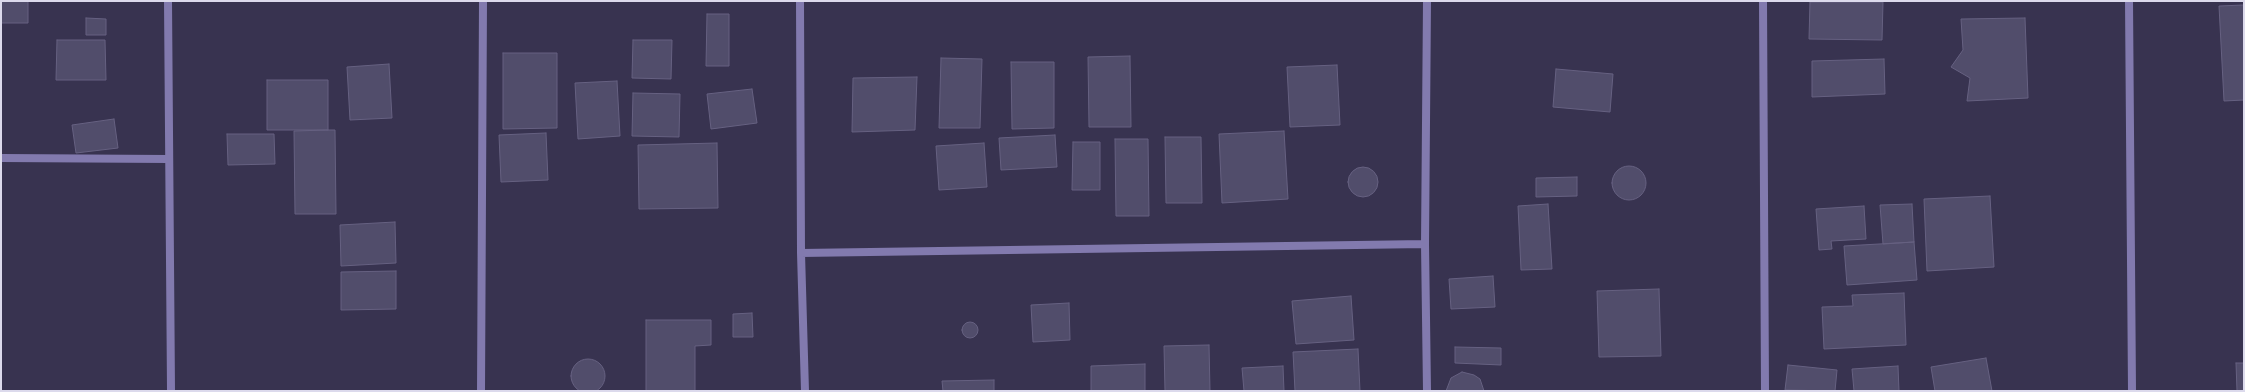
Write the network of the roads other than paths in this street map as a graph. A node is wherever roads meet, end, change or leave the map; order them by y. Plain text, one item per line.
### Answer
1 (168, 1) edge
2 (483, 1) edge
3 (800, 1) edge
4 (1427, 1) edge
5 (1763, 1) edge
6 (2129, 1) edge
7 (1, 158) edge
8 (169, 159) junction
9 (1425, 244) junction
10 (801, 253) junction
11 (171, 391) edge
12 (481, 391) edge
13 (804, 391) edge
14 (1427, 391) edge
15 (1765, 391) edge
16 (2132, 391) edge

1 - 8 street
2 - 12 street
3 - 10 street
4 - 9 street
5 - 15 street
6 - 16 street
7 - 8 street
8 - 11 street
9 - 10 street
9 - 14 street
10 - 13 street

